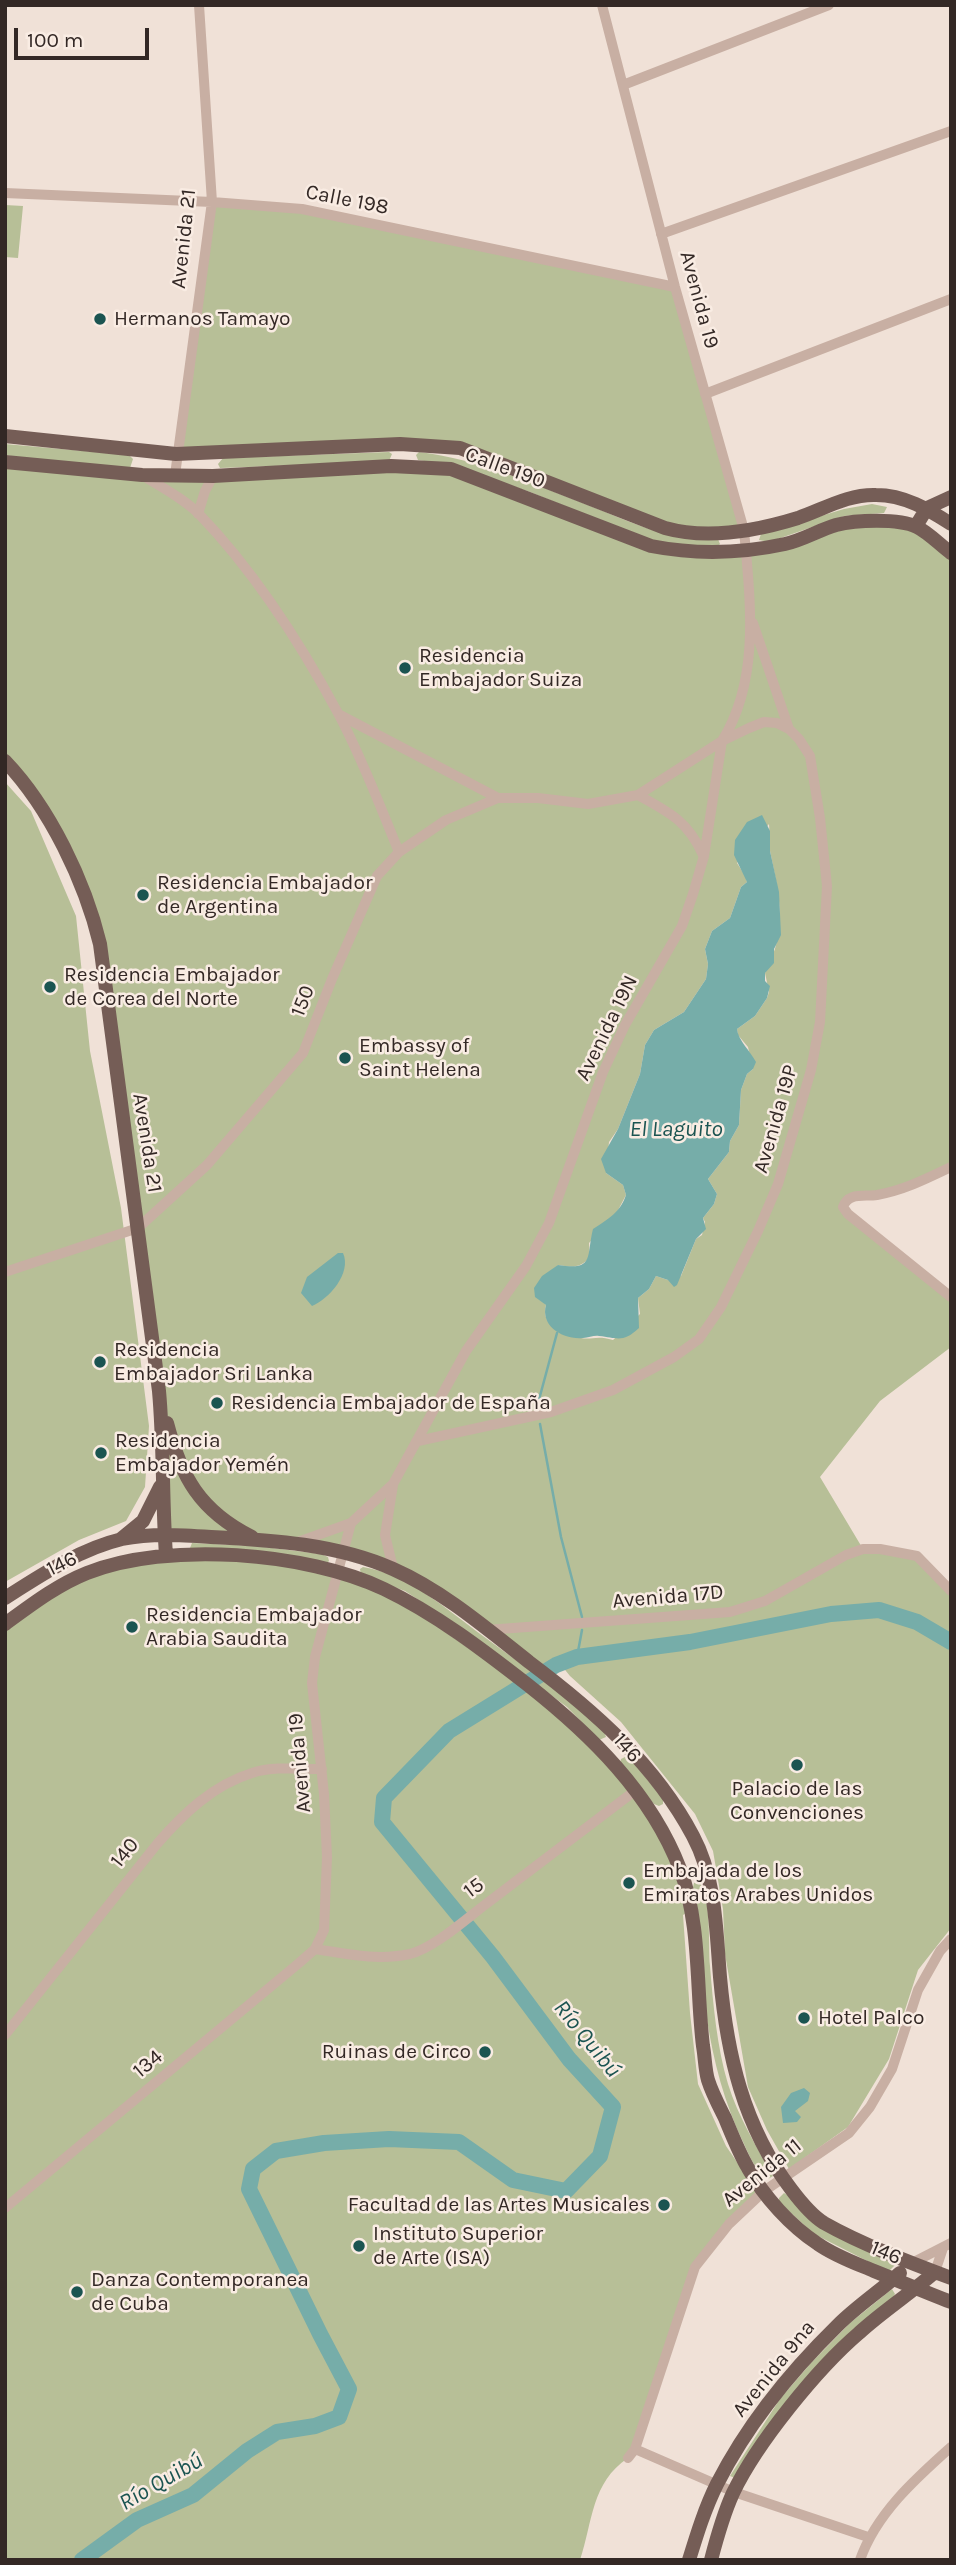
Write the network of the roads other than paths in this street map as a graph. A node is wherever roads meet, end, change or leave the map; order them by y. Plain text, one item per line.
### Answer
1 (200, 5) edge
2 (602, 5) edge
3 (829, 5) edge
4 (623, 85) junction
5 (951, 131) edge
6 (5, 193) edge
7 (212, 202) junction
8 (661, 234) junction
9 (675, 287) junction
10 (951, 299) edge
11 (705, 394) junction
12 (5, 436) edge
13 (400, 444) junction
14 (142, 452) junction
15 (213, 453) junction
16 (177, 454) junction
17 (5, 462) edge
18 (401, 467) junction
19 (142, 475) junction
20 (175, 475) junction
21 (213, 476) junction
22 (951, 497) edge
23 (927, 508) junction
24 (198, 514) junction
25 (951, 524) edge
26 (916, 526) junction
27 (744, 530) junction
28 (746, 551) junction
29 (951, 553) edge
30 (748, 606) junction
31 (339, 715) junction
32 (789, 729) junction
33 (722, 741) junction
34 (5, 761) edge
35 (638, 795) junction
36 (498, 798) junction
37 (399, 852) junction
38 (704, 856) junction
39 (951, 1167) edge
40 (138, 1228) junction
41 (5, 1272) edge
42 (951, 1297) edge
43 (159, 1391) junction
44 (418, 1441) junction
45 (162, 1483) junction
46 (393, 1484) junction
47 (370, 1506) junction
48 (388, 1512) junction
49 (351, 1523) junction
50 (165, 1534) junction
51 (121, 1539) junction
52 (256, 1539) junction
53 (294, 1544) junction
54 (344, 1552) junction
55 (81, 1554) junction
56 (166, 1555) junction
57 (393, 1568) junction
58 (87, 1573) junction
59 (337, 1574) junction
60 (951, 1591) edge
61 (5, 1598) edge
62 (5, 1624) edge
63 (486, 1630) junction
64 (322, 1769) junction
65 (636, 1790) junction
66 (951, 1939) edge
67 (314, 1949) junction
68 (5, 2035) edge
69 (782, 2177) junction
70 (764, 2191) junction
71 (5, 2208) edge
72 (947, 2246) edge
73 (912, 2263) junction
74 (935, 2272) junction
75 (951, 2278) edge
76 (894, 2279) junction
77 (916, 2289) junction
78 (951, 2302) edge
79 (951, 2447) edge
80 (717, 2485) junction
81 (734, 2492) junction
82 (868, 2537) junction
83 (689, 2560) edge
84 (711, 2560) edge
85 (860, 2560) edge

1 - 7 street, Avenida 21
2 - 4 street, Avenida 19
3 - 4 street
4 - 8 street, Avenida 19
5 - 8 street
6 - 7 street, Calle 198
7 - 9 street, Calle 198
7 - 16 street, Avenida 21
8 - 9 street, Avenida 19
9 - 11 street, Avenida 19
10 - 11 street
11 - 27 street, Avenida 19
12 - 14 main road, Calle 190
13 - 15 main road, Calle 190
13 - 18 main road
13 - 27 main road, Calle 190
14 - 16 main road, Calle 190
14 - 19 main road
15 - 16 main road, Calle 190
15 - 21 main road
16 - 20 street, Avenida 21
17 - 19 main road, Calle 190
18 - 21 main road, Calle 190
18 - 28 main road, Calle 190
19 - 20 main road, Calle 190
19 - 24 street
20 - 21 main road, Calle 190
21 - 24 street
22 - 23 main road
23 - 25 main road, Calle 190
23 - 26 main road
23 - 27 main road, Calle 190
24 - 31 street
26 - 28 main road, Calle 190
26 - 29 main road
27 - 28 street, Avenida 19
28 - 30 street, Avenida 19
30 - 32 street, Avenida 19P
30 - 33 street, Avenida 19N
31 - 36 street
31 - 37 street
32 - 33 street, 150
32 - 44 street, Avenida 19P
33 - 35 street, 150
33 - 38 street, Avenida 19N
34 - 40 main road, Avenida 21
35 - 36 street, 150
35 - 38 street
36 - 37 street, 150
37 - 40 street, 150
38 - 44 street, Avenida 19N
39 - 42 street
40 - 41 street, 150
40 - 43 main road, Avenida 21
43 - 45 main road, Avenida 21
43 - 52 main road
44 - 46 street
45 - 50 main road, Avenida 21
45 - 51 main road
46 - 47 street
46 - 48 street
47 - 48 street
47 - 49 street
48 - 57 street
49 - 53 street
49 - 54 street
50 - 51 main road, 146
50 - 52 main road, 146
50 - 56 main road, Avenida 21
51 - 55 main road, 146
52 - 53 main road, 146
53 - 54 main road, 146
54 - 57 main road, 146
54 - 59 street, Avenida 19
55 - 58 main road
55 - 61 main road, 146
56 - 58 main road, 146
56 - 59 main road, 146
57 - 63 main road, 146
58 - 62 main road, 146
59 - 64 street, Avenida 19
59 - 65 main road, 146
60 - 63 street, Avenida 17D
63 - 69 main road, 146
64 - 67 street, Avenida 19
64 - 68 street, 140
65 - 67 street, 15
65 - 70 main road, 146
66 - 69 street, Avenida 11
67 - 71 street, 134
69 - 70 street, Avenida 11
69 - 73 main road, 146
70 - 76 main road, 146
70 - 80 street, Avenida 11
72 - 73 street, Avenida 9na
72 - 74 street, Avenida 9na
73 - 74 main road, 146
73 - 76 main road, Avenida 9na
74 - 75 main road, 146
74 - 77 main road, Avenida 9na
76 - 77 main road, 146
76 - 80 main road, Avenida 9na
77 - 78 main road, 146
77 - 81 main road, Avenida 9na
79 - 82 street
80 - 81 street
80 - 83 main road, Avenida 9na
81 - 82 street
81 - 84 main road, Avenida 9na
82 - 85 street

